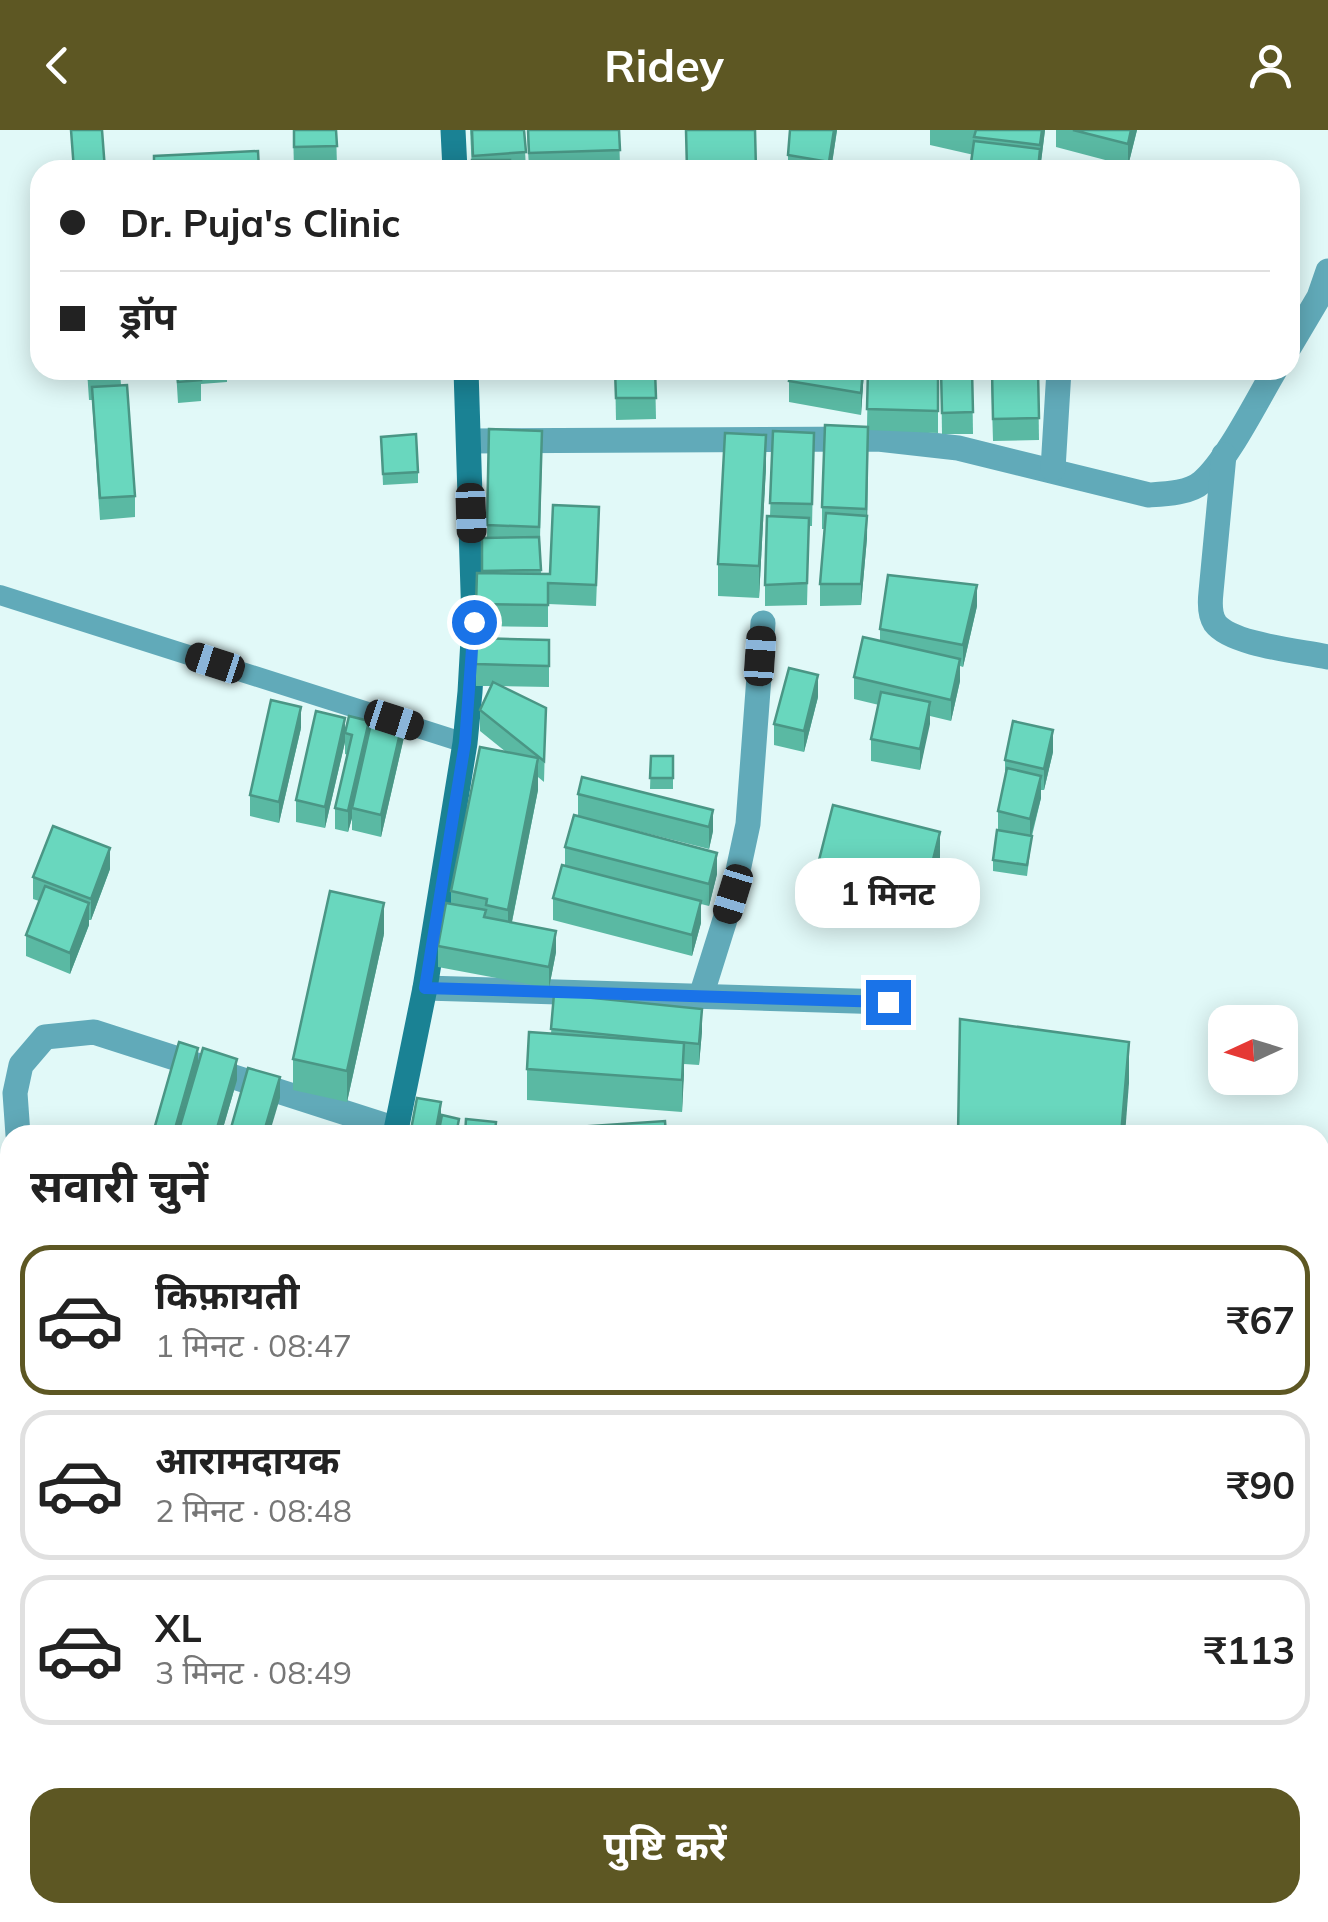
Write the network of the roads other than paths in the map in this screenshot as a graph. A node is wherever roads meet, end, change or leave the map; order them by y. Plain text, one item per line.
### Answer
1 (452, 130) edge
2 (454, 160) edge
3 (1328, 270) edge
4 (1300, 329) edge
5 (466, 380) edge
6 (1058, 380) edge
7 (1270, 380) edge
8 (468, 440) junction
9 (1224, 456) junction
10 (1054, 469) junction
11 (0, 595) edge
12 (763, 623) dead end
13 (1328, 656) edge
14 (465, 743) junction
15 (425, 988) junction
16 (700, 996) junction
17 (888, 1002) dead end
18 (17, 1125) edge
19 (375, 1125) edge
20 (397, 1125) edge

1 - 2 street
3 - 4 street
5 - 8 street
6 - 10 street
7 - 9 street
8 - 10 street
8 - 14 street
9 - 10 street
9 - 13 street
11 - 14 lane
12 - 16 street
14 - 15 street
15 - 16 street
15 - 20 street
16 - 17 street
18 - 19 street

